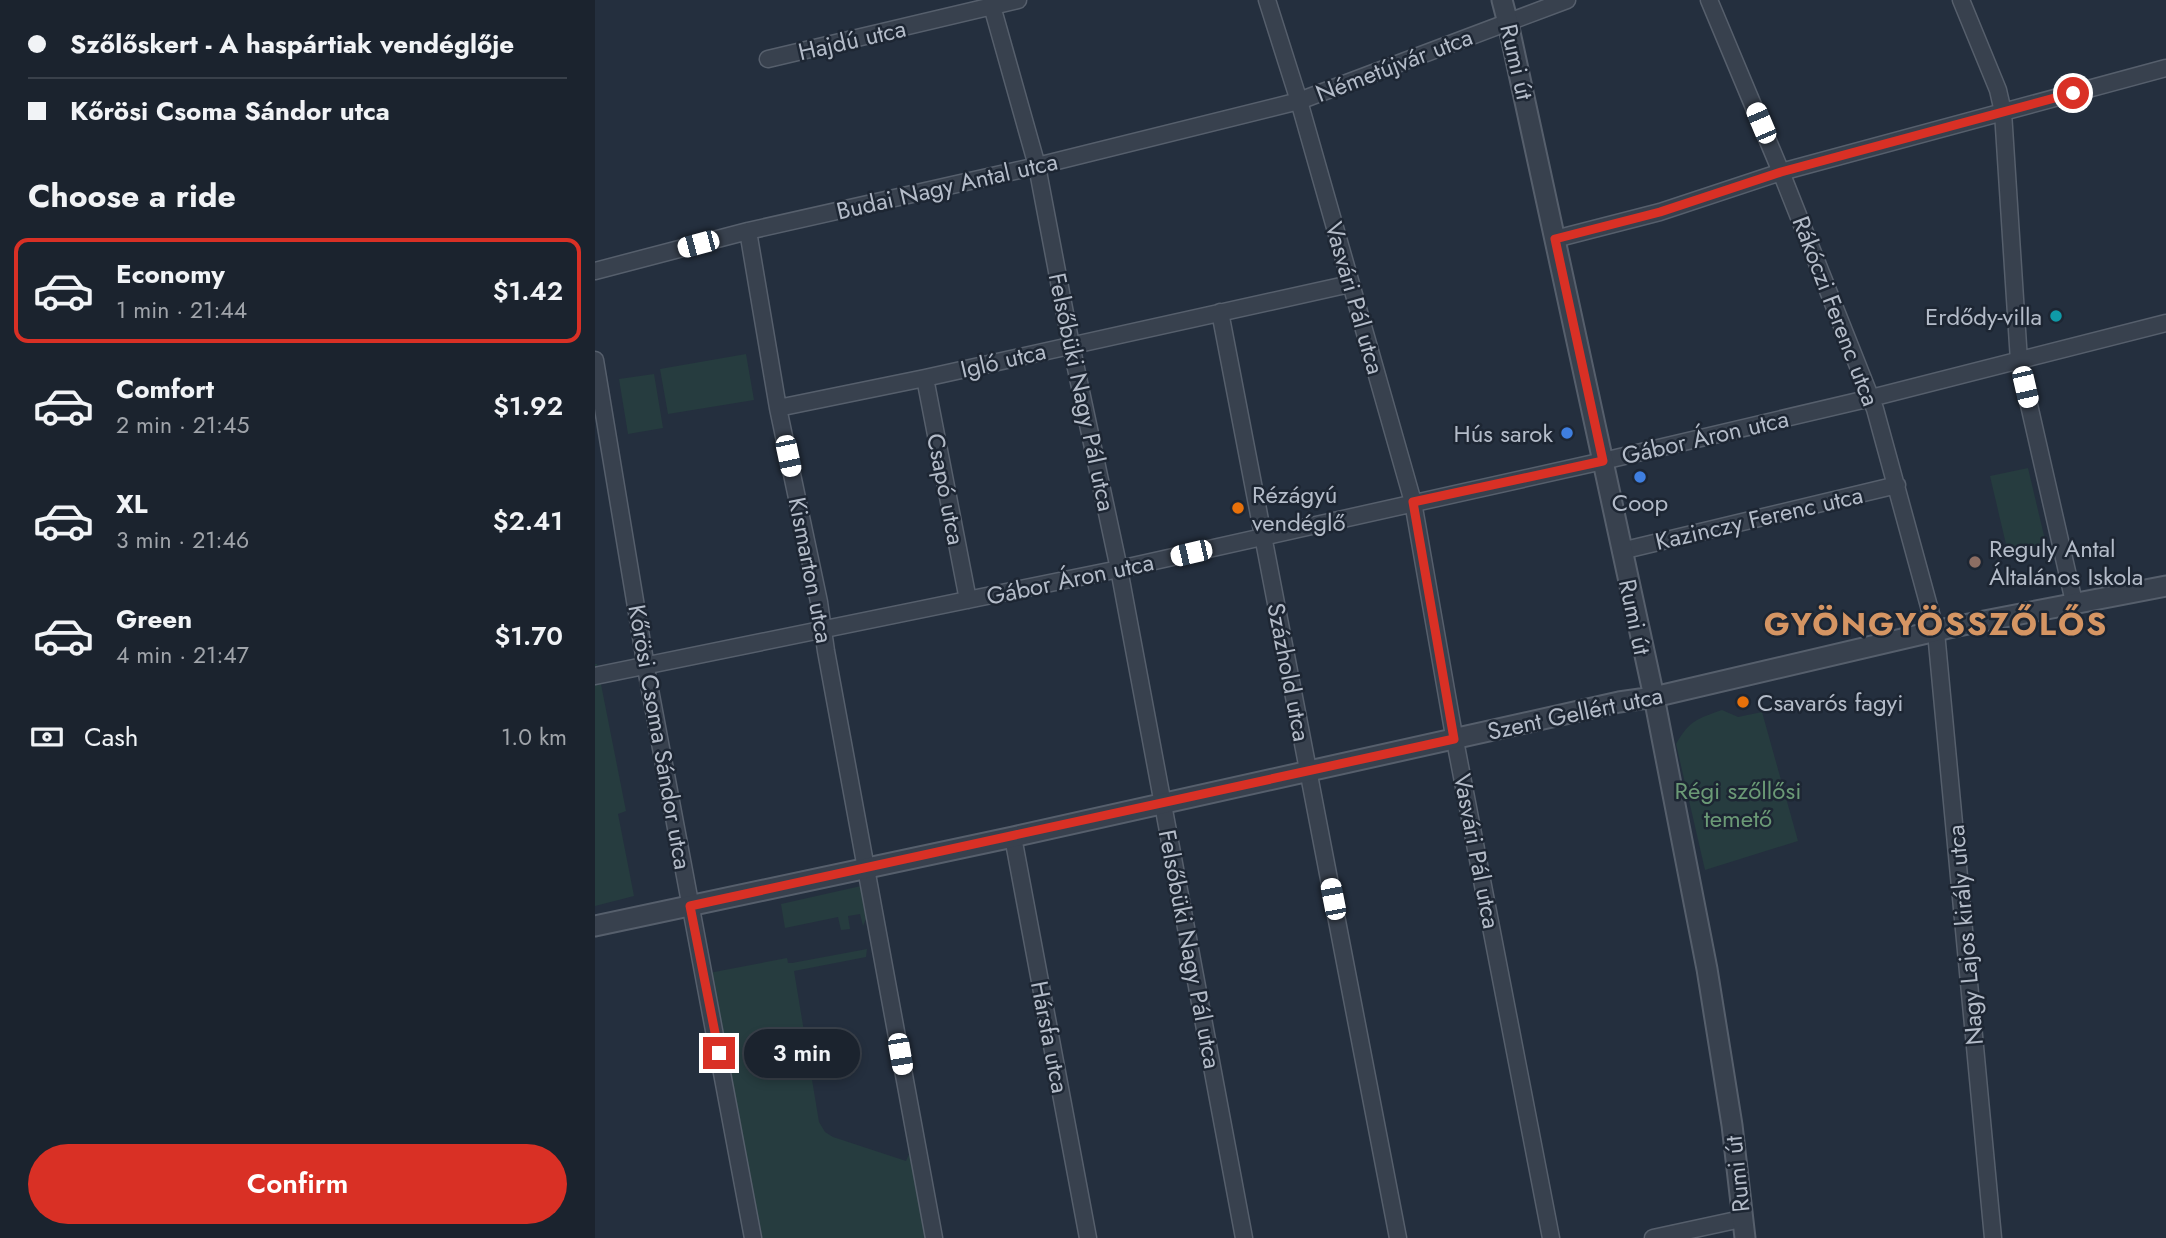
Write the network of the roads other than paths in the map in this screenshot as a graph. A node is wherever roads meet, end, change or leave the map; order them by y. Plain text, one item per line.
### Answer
1 (1018, 0) edge
2 (1267, 0) edge
3 (1502, 0) edge
4 (1567, 0) edge
5 (1709, 0) edge
6 (1961, 0) edge
7 (992, 6) junction
8 (1508, 23) junction
9 (768, 60) dead end
10 (2166, 68) edge
11 (1299, 101) junction
12 (2003, 112) junction
13 (1037, 166) junction
14 (1781, 172) junction
15 (748, 231) junction
16 (1555, 239) junction
17 (595, 271) edge
18 (1350, 284) junction
19 (1220, 312) junction
20 (2166, 323) edge
21 (1071, 345) junction
22 (595, 360) edge
23 (2019, 361) junction
24 (925, 378) junction
25 (1871, 398) junction
26 (778, 408) junction
27 (1603, 461) junction
28 (1897, 485) junction
29 (1413, 502) junction
30 (1263, 536) junction
31 (1621, 551) junction
32 (1119, 569) junction
33 (2166, 587) edge
34 (968, 600) junction
35 (2074, 602) junction
36 (822, 629) junction
37 (1936, 632) junction
38 (646, 665) junction
39 (595, 676) edge
40 (1654, 697) junction
41 (1454, 739) junction
42 (1308, 772) junction
43 (1163, 804) junction
44 (1013, 837) junction
45 (867, 868) junction
46 (690, 906) junction
47 (595, 926) edge
48 (1743, 1228) edge
49 (753, 1238) edge
50 (934, 1238) edge
51 (1088, 1238) edge
52 (1244, 1238) edge
53 (1398, 1238) edge
54 (1551, 1238) edge
55 (1653, 1238) edge
56 (1993, 1238) edge

1 - 7 street, Hajdú utca
2 - 11 street, Vasvári Pál utca
3 - 8 street, Rumi út
4 - 8 street, Németújvár utca
5 - 14 street, Rákóczi Ferenc utca
6 - 12 street
7 - 9 street, Hajdú utca
7 - 13 street, Felsőbüki Nagy Pál utca
8 - 11 street, Németújvár utca
8 - 16 street, Rumi út
10 - 12 street
11 - 13 street, Budai Nagy Antal utca
11 - 18 street, Vasvári Pál utca
12 - 14 street
12 - 23 street
13 - 15 street, Budai Nagy Antal utca
13 - 21 street, Felsőbüki Nagy Pál utca
14 - 16 street
14 - 25 street, Rákóczi Ferenc utca
15 - 17 street, Budai Nagy Antal utca
15 - 26 street, Kismarton utca
16 - 27 street, Rumi út
18 - 19 street, Igló utca
18 - 29 street, Vasvári Pál utca
19 - 21 street, Igló utca
19 - 30 street, Százhold utca
20 - 23 street, Gábor Áron utca
21 - 24 street, Igló utca
21 - 32 street, Felsőbüki Nagy Pál utca
22 - 38 street, Kőrösi Csoma Sándor utca
23 - 25 street, Gábor Áron utca
23 - 35 street
24 - 26 street, Igló utca
24 - 34 street, Csapó utca
25 - 27 street, Gábor Áron utca
25 - 28 street, Rákóczi Ferenc utca
26 - 36 street, Kismarton utca
27 - 29 street, Gábor Áron utca
27 - 31 street, Rumi út
28 - 31 street, Kazinczy Ferenc utca
28 - 37 street, Rákóczi Ferenc utca
29 - 30 street, Gábor Áron utca
29 - 41 street, Vasvári Pál utca
30 - 32 street, Gábor Áron utca
30 - 42 street, Százhold utca
31 - 40 street, Rumi út
32 - 34 street, Gábor Áron utca
32 - 43 street, Felsőbüki Nagy Pál utca
33 - 35 street, Szent Gellért utca
34 - 36 street, Gábor Áron utca
35 - 37 street, Szent Gellért utca
36 - 38 street, Gábor Áron utca
36 - 45 street, Kismarton utca
37 - 40 street, Szent Gellért utca
37 - 56 street, Nagy Lajos király utca
38 - 39 street, Gábor Áron utca
38 - 46 street, Kőrösi Csoma Sándor utca
40 - 41 street, Szent Gellért utca
40 - 48 street, Rumi út
41 - 42 street, Szent Gellért utca
41 - 54 street, Vasvári Pál utca
42 - 43 street, Szent Gellért utca
42 - 53 street, Százhold utca
43 - 44 street, Szent Gellért utca
43 - 52 street, Felsőbüki Nagy Pál utca
44 - 45 street, Szent Gellért utca
44 - 51 street, Hársfa utca
45 - 46 street, Szent Gellért utca
45 - 50 street, Kismarton utca
46 - 47 street, Szent Gellért utca
46 - 49 street, Kőrösi Csoma Sándor utca
48 - 55 street

